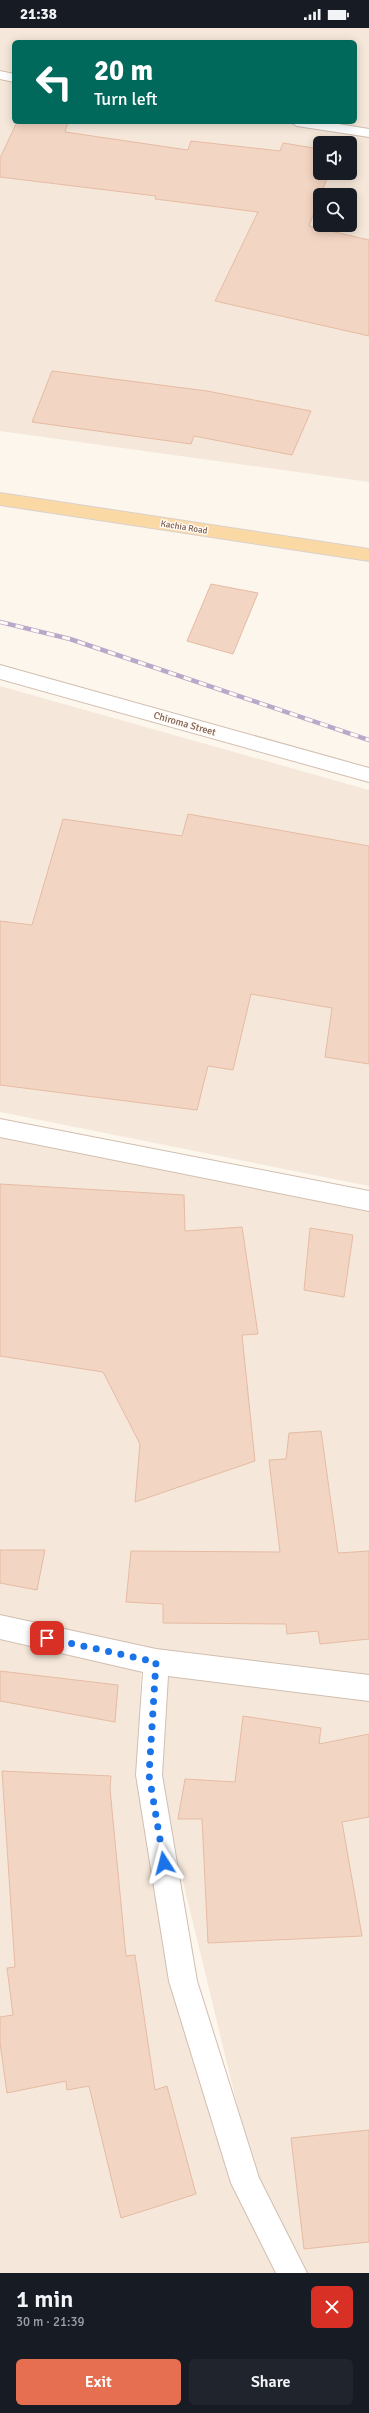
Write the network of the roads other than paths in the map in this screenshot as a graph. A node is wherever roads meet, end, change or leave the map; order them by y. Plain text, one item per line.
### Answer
1 (0, 75) edge
2 (12, 78) edge
3 (310, 124) edge
4 (369, 133) edge
5 (0, 499) edge
6 (369, 555) edge
7 (0, 672) edge
8 (369, 775) edge
9 (0, 1128) edge
10 (369, 1201) edge
11 (0, 1628) edge
12 (156, 1662) junction
13 (369, 1688) edge
14 (292, 2273) edge

1 - 2 street
3 - 4 street
5 - 6 main road, Kachia Road
7 - 8 street, Chiroma Street
9 - 10 street
11 - 12 street
12 - 13 street
12 - 14 street

